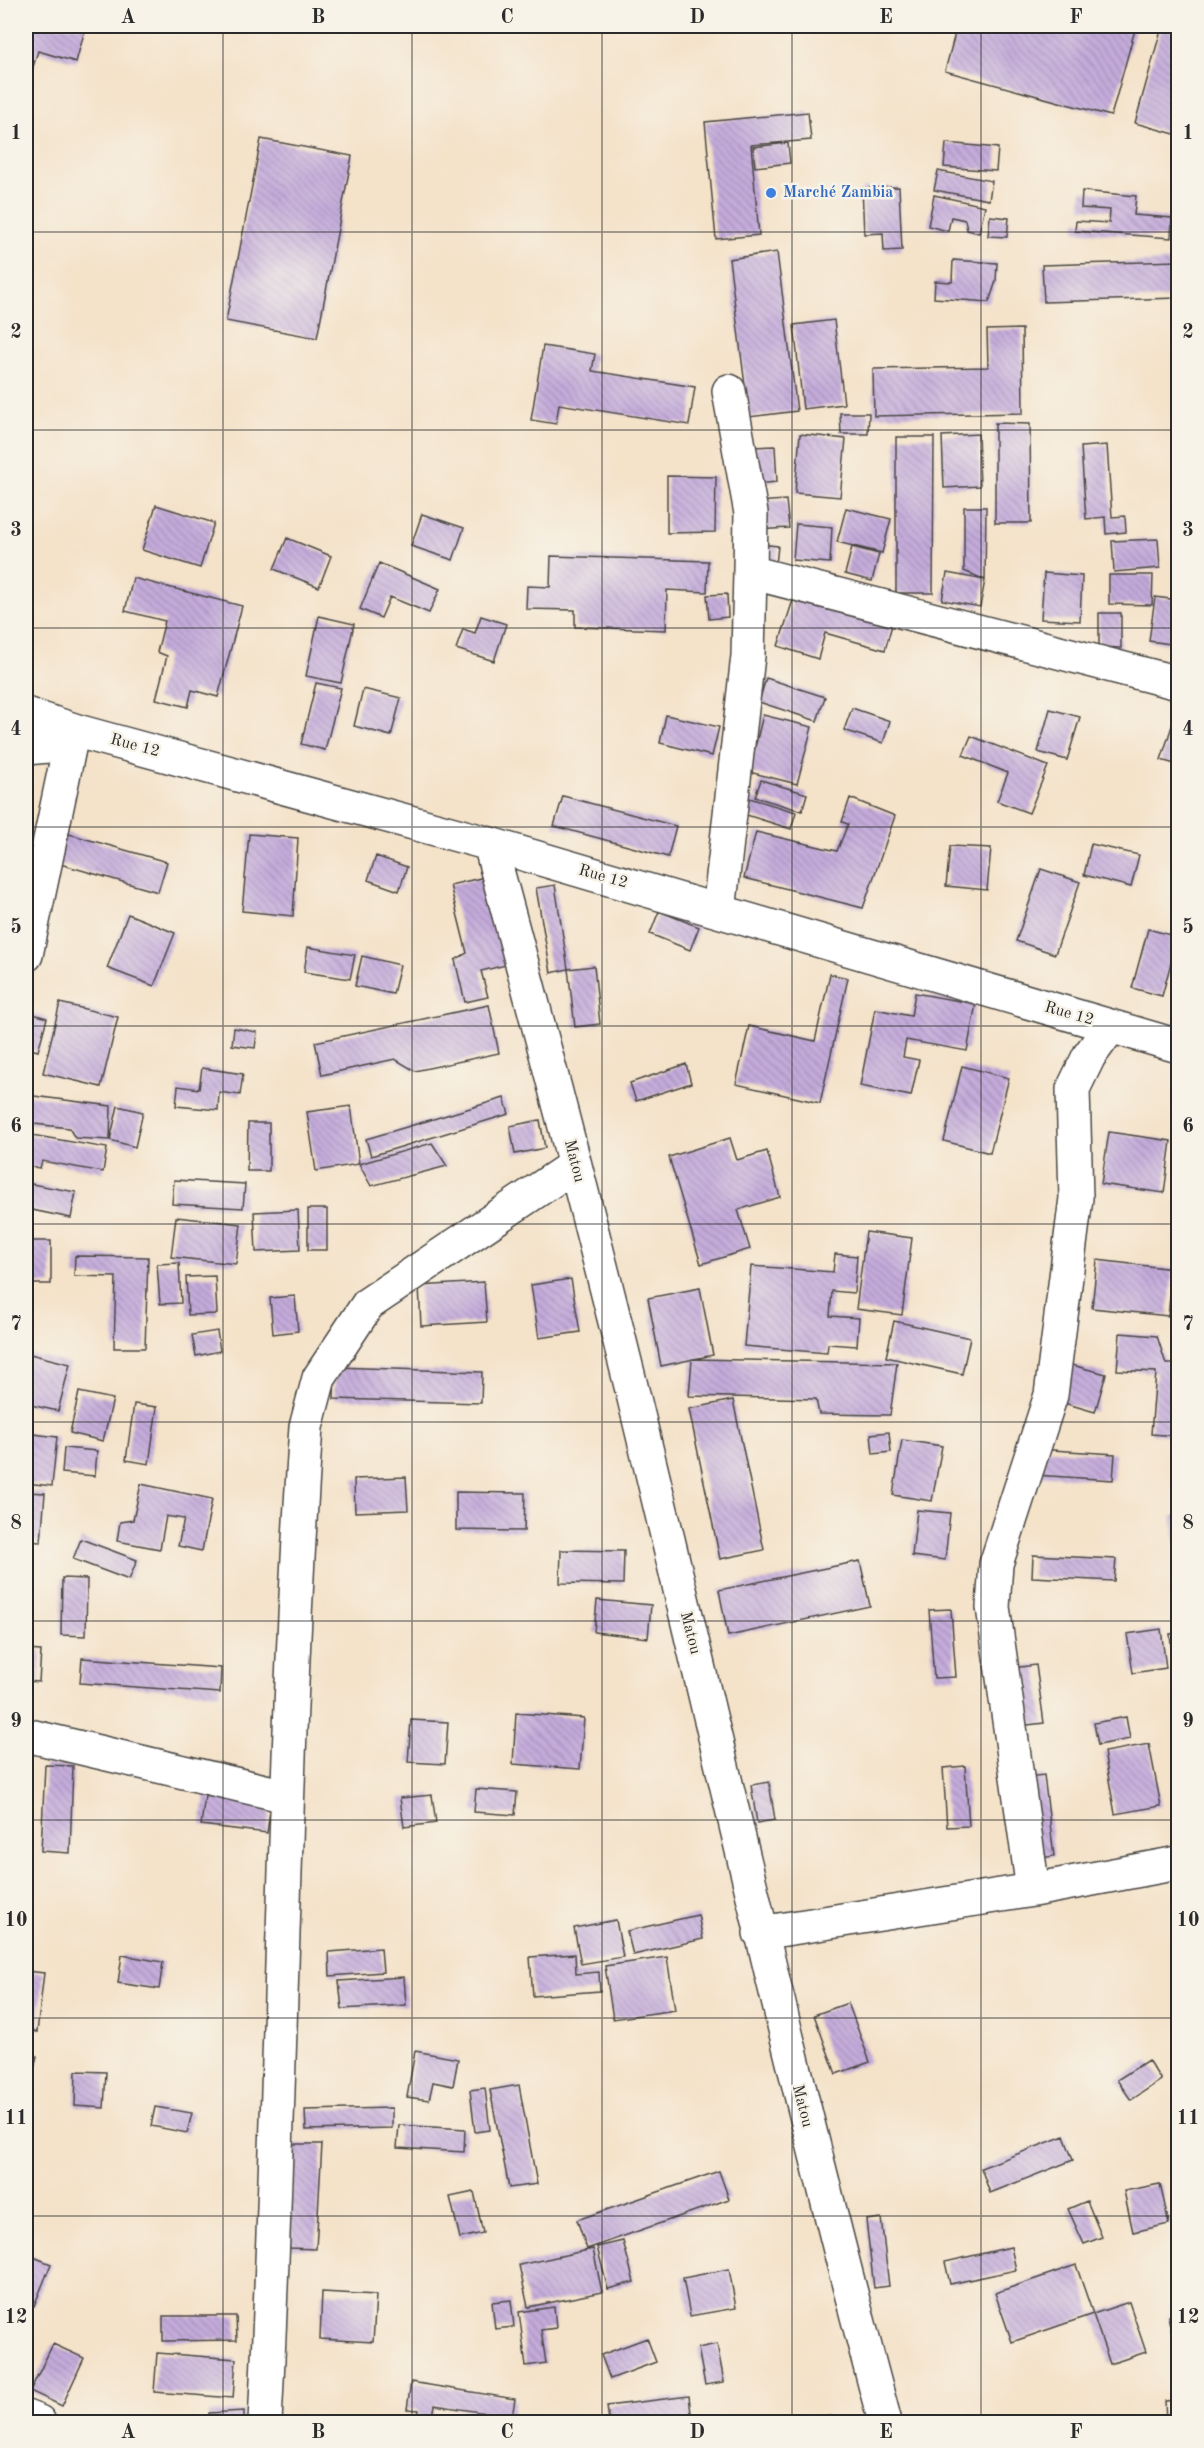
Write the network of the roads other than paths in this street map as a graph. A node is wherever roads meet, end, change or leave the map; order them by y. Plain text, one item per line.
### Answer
1 (729, 391) dead end
2 (750, 572) junction
3 (1179, 683) edge
4 (26, 714) edge
5 (74, 737) junction
6 (26, 748) edge
7 (490, 844) junction
8 (719, 911) junction
9 (26, 955) edge
10 (1111, 1026) junction
11 (1179, 1046) edge
12 (575, 1165) junction
13 (26, 1735) edge
14 (285, 1796) junction
15 (1179, 1863) edge
16 (1033, 1890) junction
17 (760, 1933) junction
18 (26, 2417) edge
19 (39, 2422) edge
20 (265, 2422) edge
21 (885, 2422) edge

1 - 2 street
2 - 3 street
2 - 8 street
4 - 5 street, Rue 12
5 - 6 street
5 - 7 street, Rue 12
5 - 9 street
7 - 8 street, Rue 12
7 - 12 street, Matou
8 - 10 street, Rue 12
10 - 11 street, Rue 12
10 - 16 street
12 - 14 street
12 - 17 street, Matou
13 - 14 street
14 - 20 street
15 - 16 street
16 - 17 street
17 - 21 street, Matou
18 - 19 street

